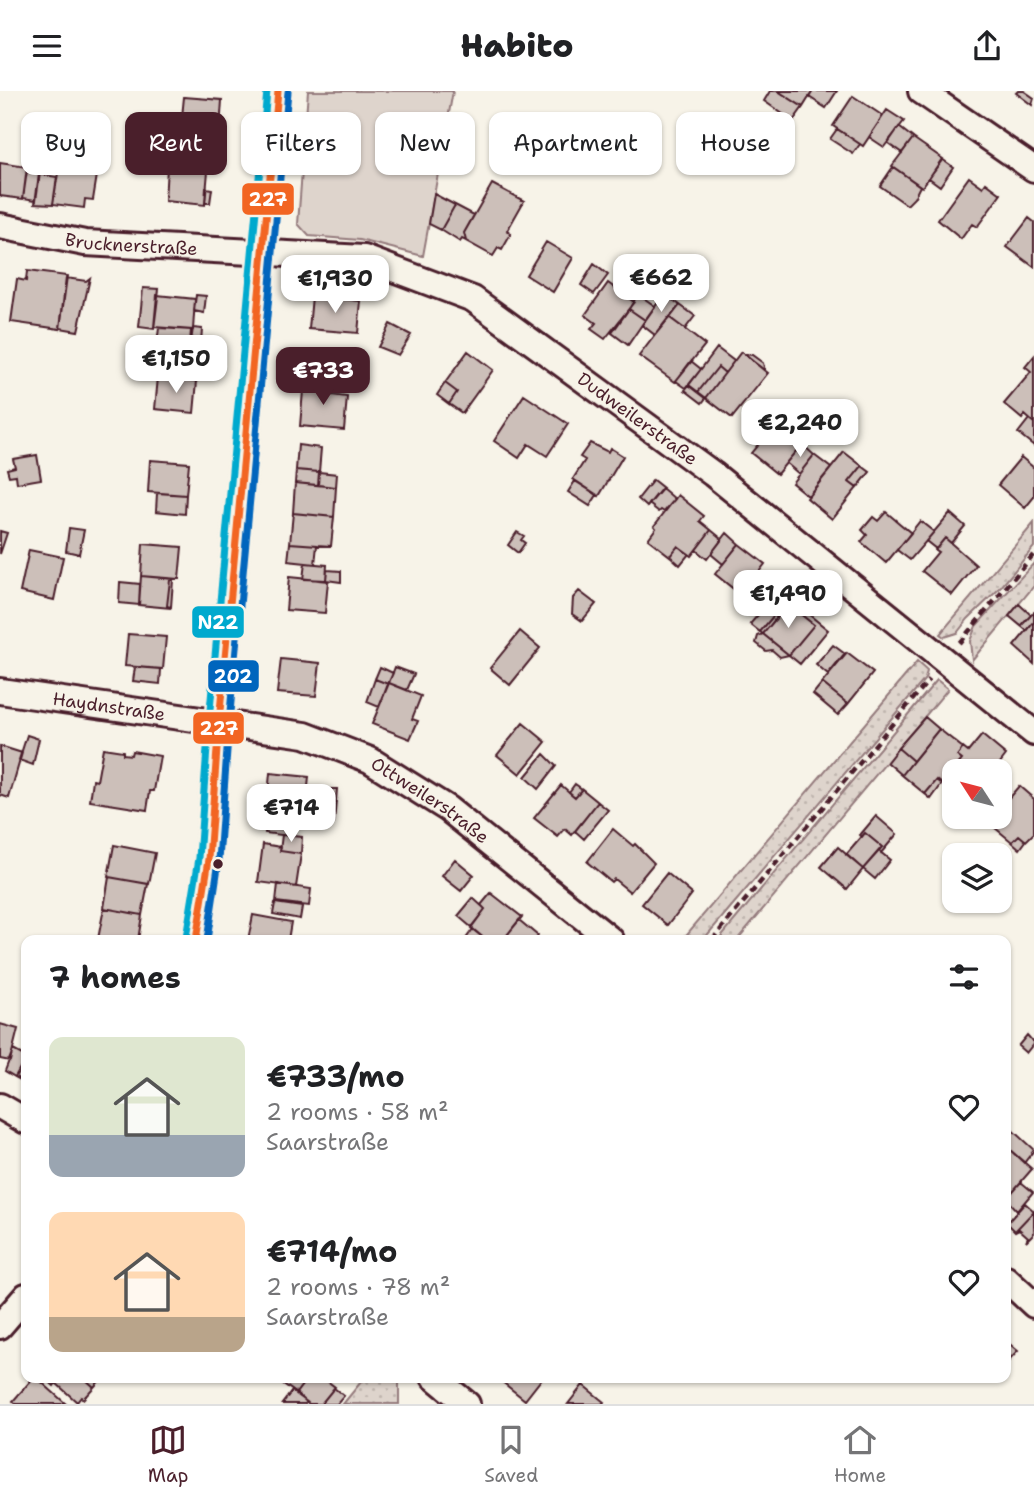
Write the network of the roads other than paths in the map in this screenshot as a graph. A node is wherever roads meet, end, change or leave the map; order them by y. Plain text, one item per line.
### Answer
1 (278, 91) edge
2 (921, 91) edge
3 (1034, 169) edge
4 (0, 226) edge
5 (264, 253) junction
6 (0, 691) edge
7 (219, 722) junction
8 (1034, 733) edge
9 (197, 935) edge
10 (605, 935) edge
11 (0, 1106) edge
12 (21, 1118) edge
13 (1011, 1284) edge
14 (21, 1302) edge
15 (1034, 1305) edge
16 (0, 1326) edge
17 (441, 1383) edge
18 (467, 1404) edge

1 - 5 street
2 - 3 street
4 - 5 street, Brucknerstraße
5 - 7 street
5 - 8 street, Dudweilerstraße
6 - 7 street, Haydnstraße
7 - 9 street
7 - 10 street, Ottweilerstraße
11 - 12 street
13 - 15 street
14 - 16 street
17 - 18 street

